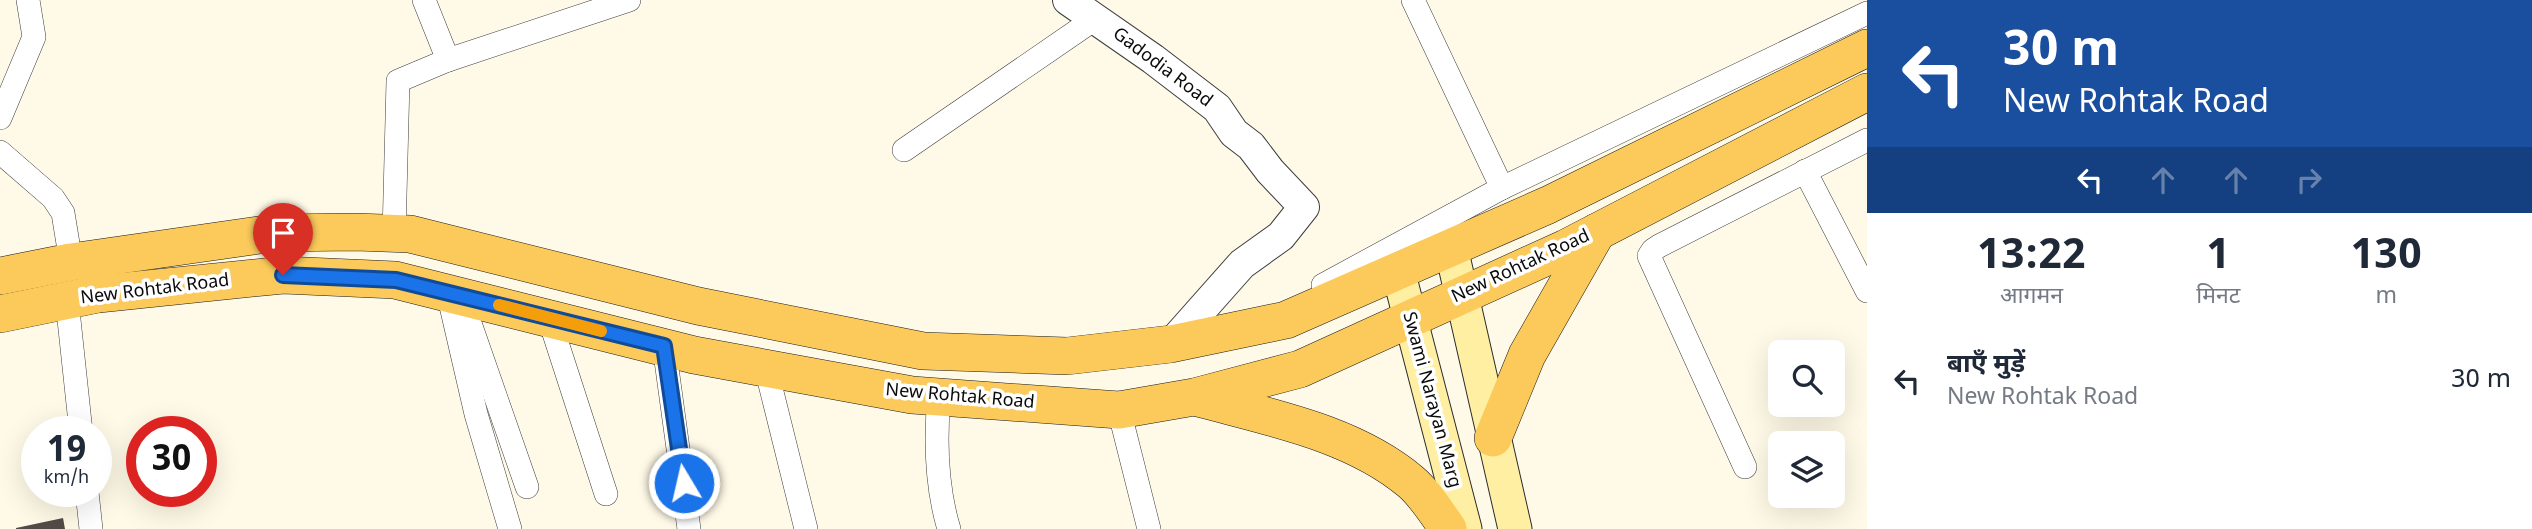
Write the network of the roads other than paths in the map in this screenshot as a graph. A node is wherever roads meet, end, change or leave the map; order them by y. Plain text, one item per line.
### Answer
1 (28, 0) edge
2 (424, 0) edge
3 (629, 0) edge
4 (1068, 0) edge
5 (1413, 0) edge
6 (1867, 13) edge
7 (1096, 18) junction
8 (1867, 48) edge
9 (448, 60) junction
10 (1867, 92) edge
11 (0, 118) edge
12 (1867, 140) edge
13 (904, 150) dead end
14 (0, 152) edge
15 (1805, 171) junction
16 (1502, 188) junction
17 (1597, 232) junction
18 (394, 234) junction
19 (1451, 248) junction
20 (71, 262) junction
21 (1398, 271) junction
22 (0, 276) edge
23 (1867, 291) edge
24 (454, 294) junction
25 (1461, 295) junction
26 (67, 301) junction
27 (0, 314) edge
28 (549, 318) junction
29 (1410, 318) junction
30 (1178, 337) junction
31 (664, 346) junction
32 (766, 368) junction
33 (939, 397) junction
34 (1194, 397) junction
35 (1119, 410) junction
36 (79, 416) edge
37 (1493, 438) junction
38 (1745, 467) dead end
39 (527, 487) dead end
40 (606, 494) dead end
41 (89, 507) edge
42 (91, 529) edge
43 (510, 529) edge
44 (689, 529) edge
45 (806, 529) edge
46 (949, 529) edge
47 (1149, 529) edge
48 (1448, 529) edge
49 (1465, 529) edge
50 (1515, 529) edge

1 - 11 street
2 - 9 street
3 - 9 street
4 - 7 street, Gadodia Road
5 - 16 street
6 - 16 street
7 - 13 street
7 - 30 street, Gadodia Road
8 - 19 main road
9 - 18 street
10 - 17 main road, New Rohtak Road
12 - 15 street
14 - 20 street
15 - 23 street
15 - 38 street
16 - 30 street
17 - 25 main road, New Rohtak Road
17 - 37 main road
18 - 20 main road
18 - 30 main road
19 - 21 main road
19 - 25 main road
20 - 22 main road
21 - 29 main road, Swami Narayan Marg
21 - 30 main road
24 - 26 main road, New Rohtak Road
24 - 28 main road, New Rohtak Road
24 - 39 street
24 - 43 street
25 - 29 main road, New Rohtak Road
25 - 37 main road
26 - 27 main road, New Rohtak Road
26 - 36 street
28 - 31 main road, New Rohtak Road
28 - 40 street
29 - 34 main road, New Rohtak Road
29 - 49 main road, Swami Narayan Marg
31 - 32 main road, New Rohtak Road
31 - 44 street
32 - 33 main road, New Rohtak Road
32 - 45 street
33 - 35 main road, New Rohtak Road
33 - 46 street
34 - 35 main road, New Rohtak Road
34 - 48 main road
35 - 47 street
37 - 50 main road
41 - 42 street

